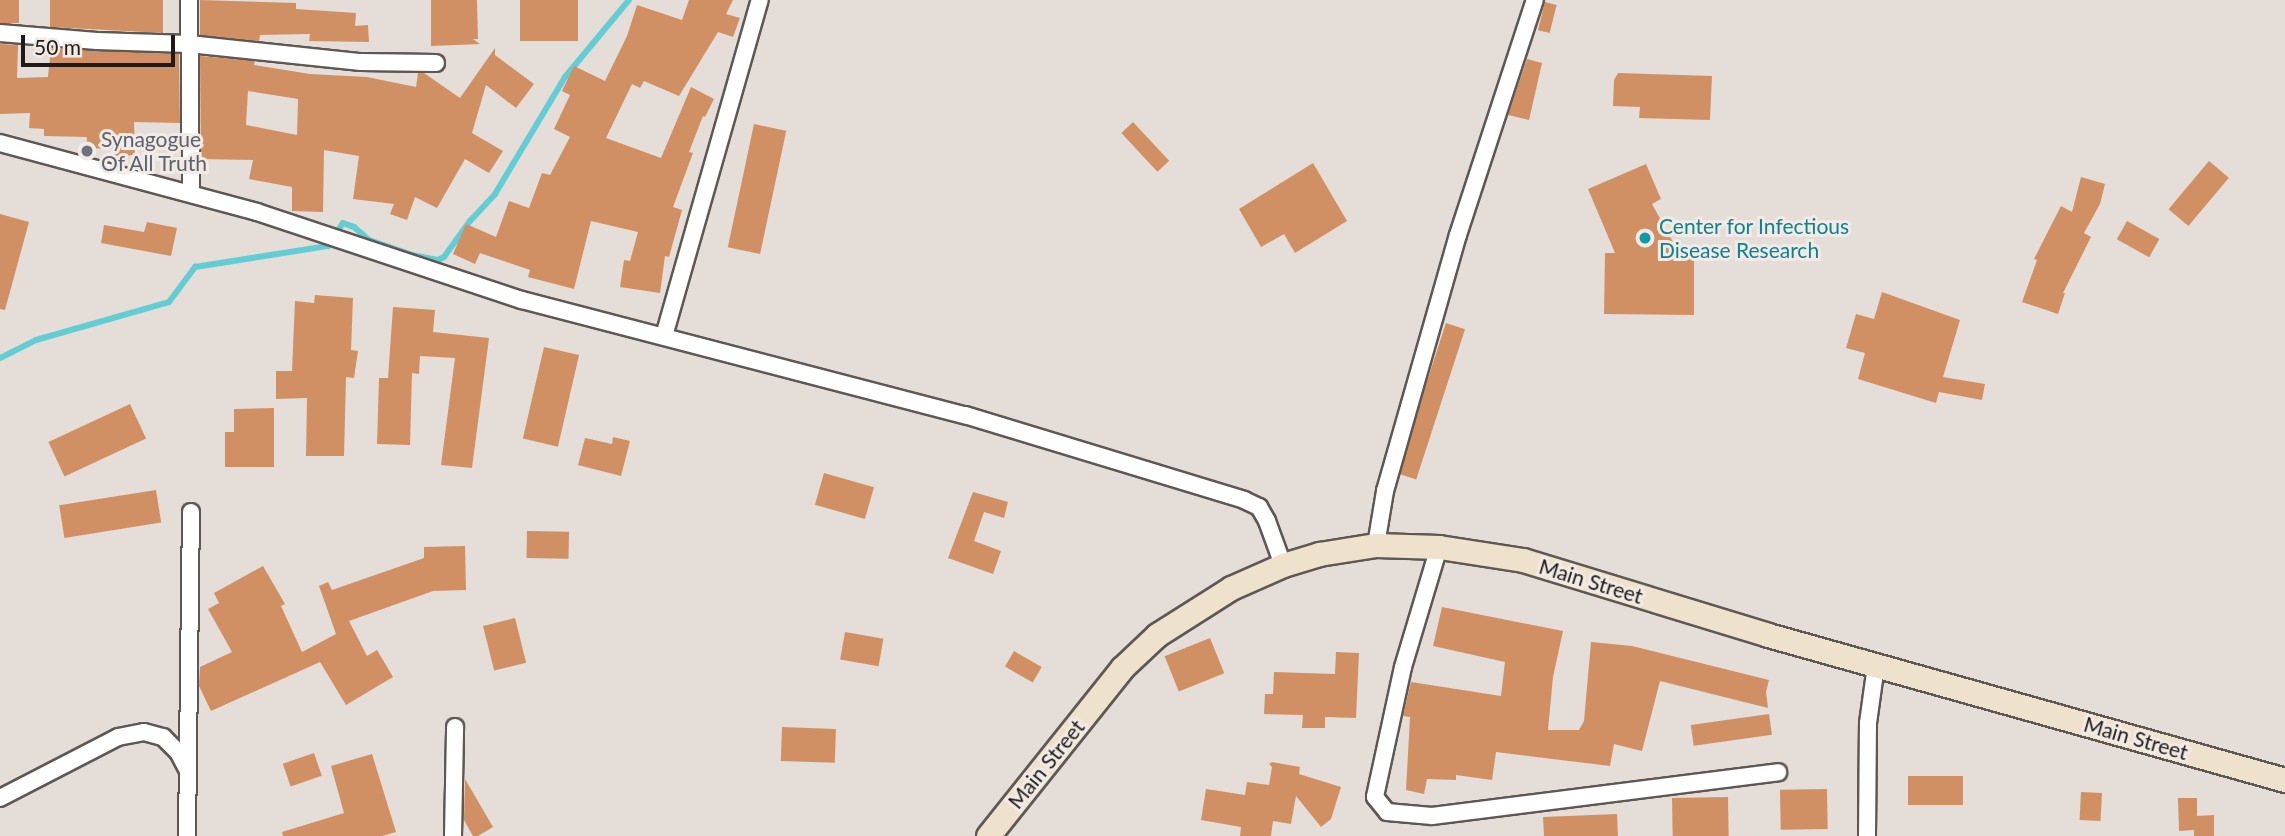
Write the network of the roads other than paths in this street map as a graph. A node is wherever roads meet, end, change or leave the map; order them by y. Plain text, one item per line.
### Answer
1 (188, 0) edge
2 (761, 0) edge
3 (1535, 0) edge
4 (0, 33) edge
5 (189, 44) junction
6 (436, 63) dead end
7 (0, 144) edge
8 (191, 192) junction
9 (664, 336) junction
10 (191, 512) dead end
11 (1376, 545) junction
12 (1439, 547) junction
13 (1283, 565) junction
14 (1876, 665) junction
15 (455, 727) dead end
16 (188, 771) junction
17 (1778, 772) dead end
18 (2285, 780) edge
19 (0, 798) edge
20 (187, 836) edge
21 (453, 836) edge
22 (988, 836) edge
23 (1867, 836) edge

1 - 5 street
2 - 9 street
3 - 11 street
4 - 5 street
5 - 6 street
5 - 8 street
7 - 8 street
8 - 9 street
9 - 13 street
10 - 16 street
11 - 12 main road, Main Street
11 - 13 main road, Main Street
12 - 14 main road, Main Street
12 - 17 street
13 - 22 main road, Main Street
14 - 18 main road, Main Street
14 - 23 street
15 - 21 street
16 - 19 street
16 - 20 street

